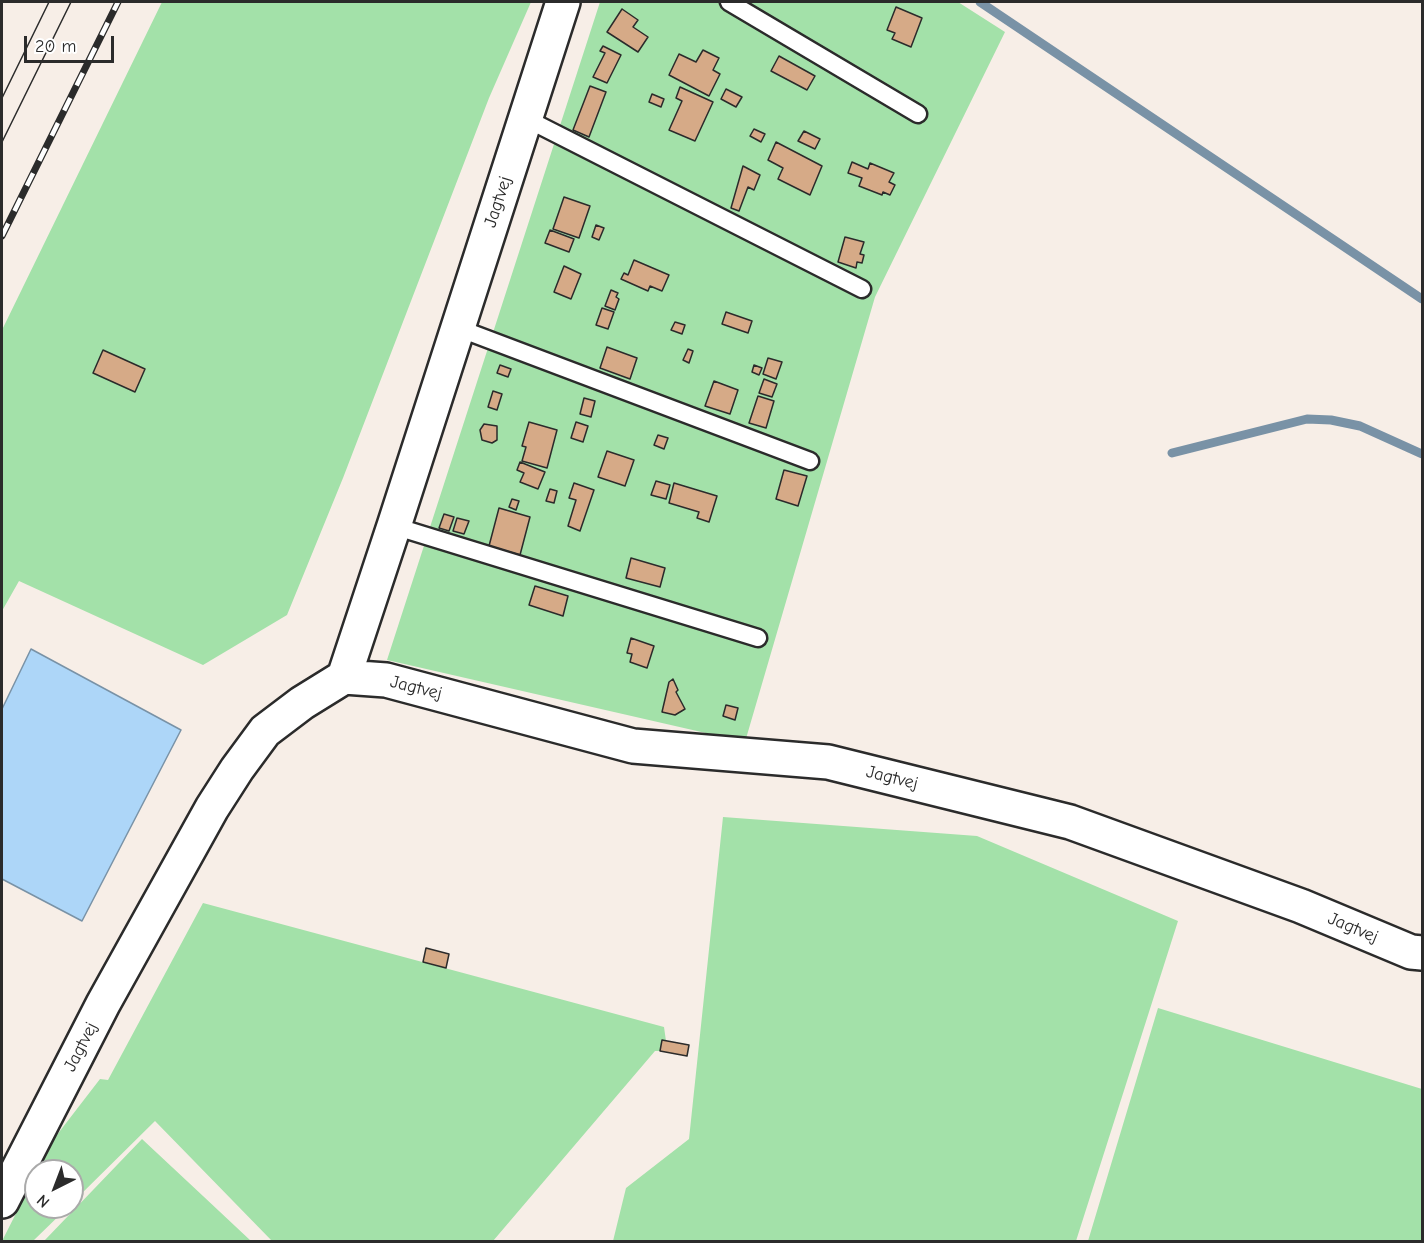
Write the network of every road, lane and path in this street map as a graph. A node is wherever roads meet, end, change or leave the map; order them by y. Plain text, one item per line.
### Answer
1 (563, 2) edge
2 (729, 2) edge
3 (918, 114) dead end
4 (525, 118) junction
5 (862, 289) dead end
6 (458, 328) junction
7 (810, 461) dead end
8 (394, 526) junction
9 (758, 638) dead end
10 (344, 677) junction
11 (1422, 953) edge
12 (2, 1201) edge

1 - 4 street, Jagtvej
2 - 3 lane
4 - 5 lane
4 - 6 street, Jagtvej
6 - 7 lane
6 - 8 street, Jagtvej
8 - 9 lane
8 - 10 street, Jagtvej
10 - 11 street, Jagtvej
10 - 12 street, Jagtvej

